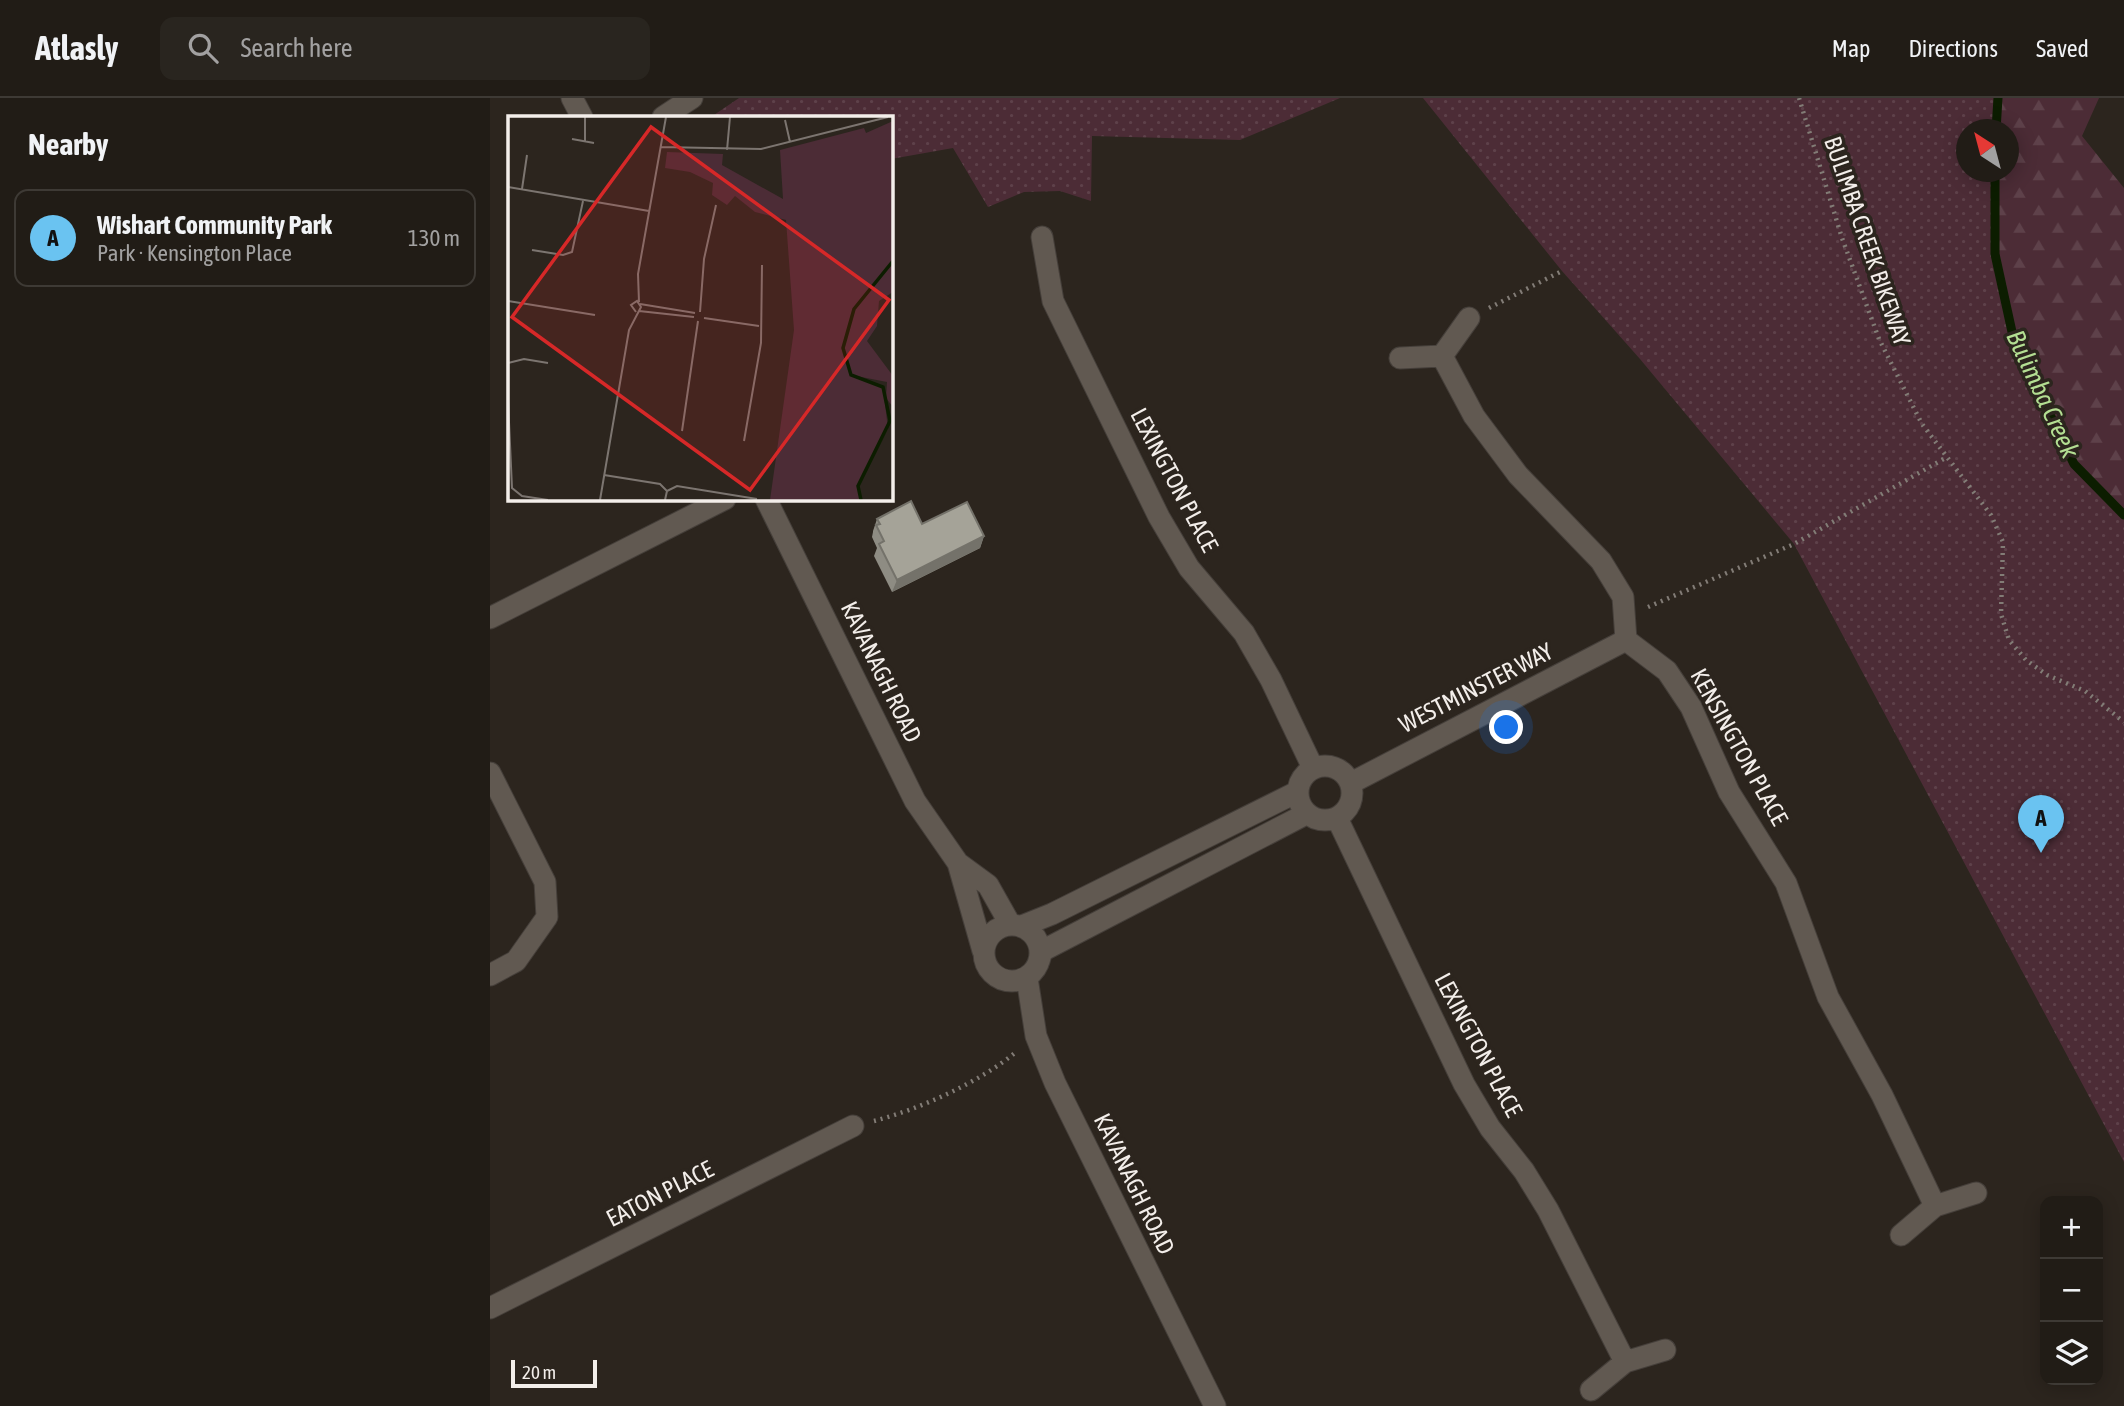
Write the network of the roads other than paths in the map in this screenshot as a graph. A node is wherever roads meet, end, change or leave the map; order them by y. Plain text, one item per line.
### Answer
1 (572, 98) edge
2 (692, 98) edge
3 (581, 116) edge
4 (665, 116) edge
5 (1042, 237) dead end
6 (1469, 318) road end
7 (1442, 356) junction
8 (1400, 358) dead end
9 (723, 500) edge
10 (766, 500) edge
11 (490, 618) edge
12 (1626, 640) junction
13 (1314, 768) junction
14 (490, 773) edge
15 (1351, 783) junction
16 (1297, 792) junction
17 (1306, 814) junction
18 (1337, 818) junction
19 (958, 863) junction
20 (1016, 925) junction
21 (983, 951) junction
22 (1033, 969) junction
23 (490, 975) edge
24 (853, 1126) road end
25 (1976, 1193) dead end
26 (1935, 1206) junction
27 (1901, 1235) dead end
28 (490, 1308) edge
29 (1665, 1350) dead end
30 (1625, 1362) junction
31 (1591, 1390) dead end
32 (1215, 1406) edge

1 - 3 street
2 - 4 street
5 - 13 street, LEXINGTON PLACE
6 - 7 street
7 - 8 street
7 - 12 street
9 - 11 street
10 - 19 street, KAVANAGH ROAD
12 - 15 street, WESTMINSTER WAY
12 - 26 street, KENSINGTON PLACE
13 - 15 street
13 - 16 street
14 - 23 street
15 - 18 street
16 - 17 street
16 - 20 street
17 - 18 street
17 - 22 street
18 - 30 street, LEXINGTON PLACE
19 - 20 street, KAVANAGH ROAD
19 - 21 street, KAVANAGH ROAD
20 - 21 street
20 - 22 street, KAVANAGH ROAD
21 - 22 street, KAVANAGH ROAD
22 - 32 street, KAVANAGH ROAD
24 - 28 street, EATON PLACE
25 - 26 street
26 - 27 street
29 - 30 street
30 - 31 street

